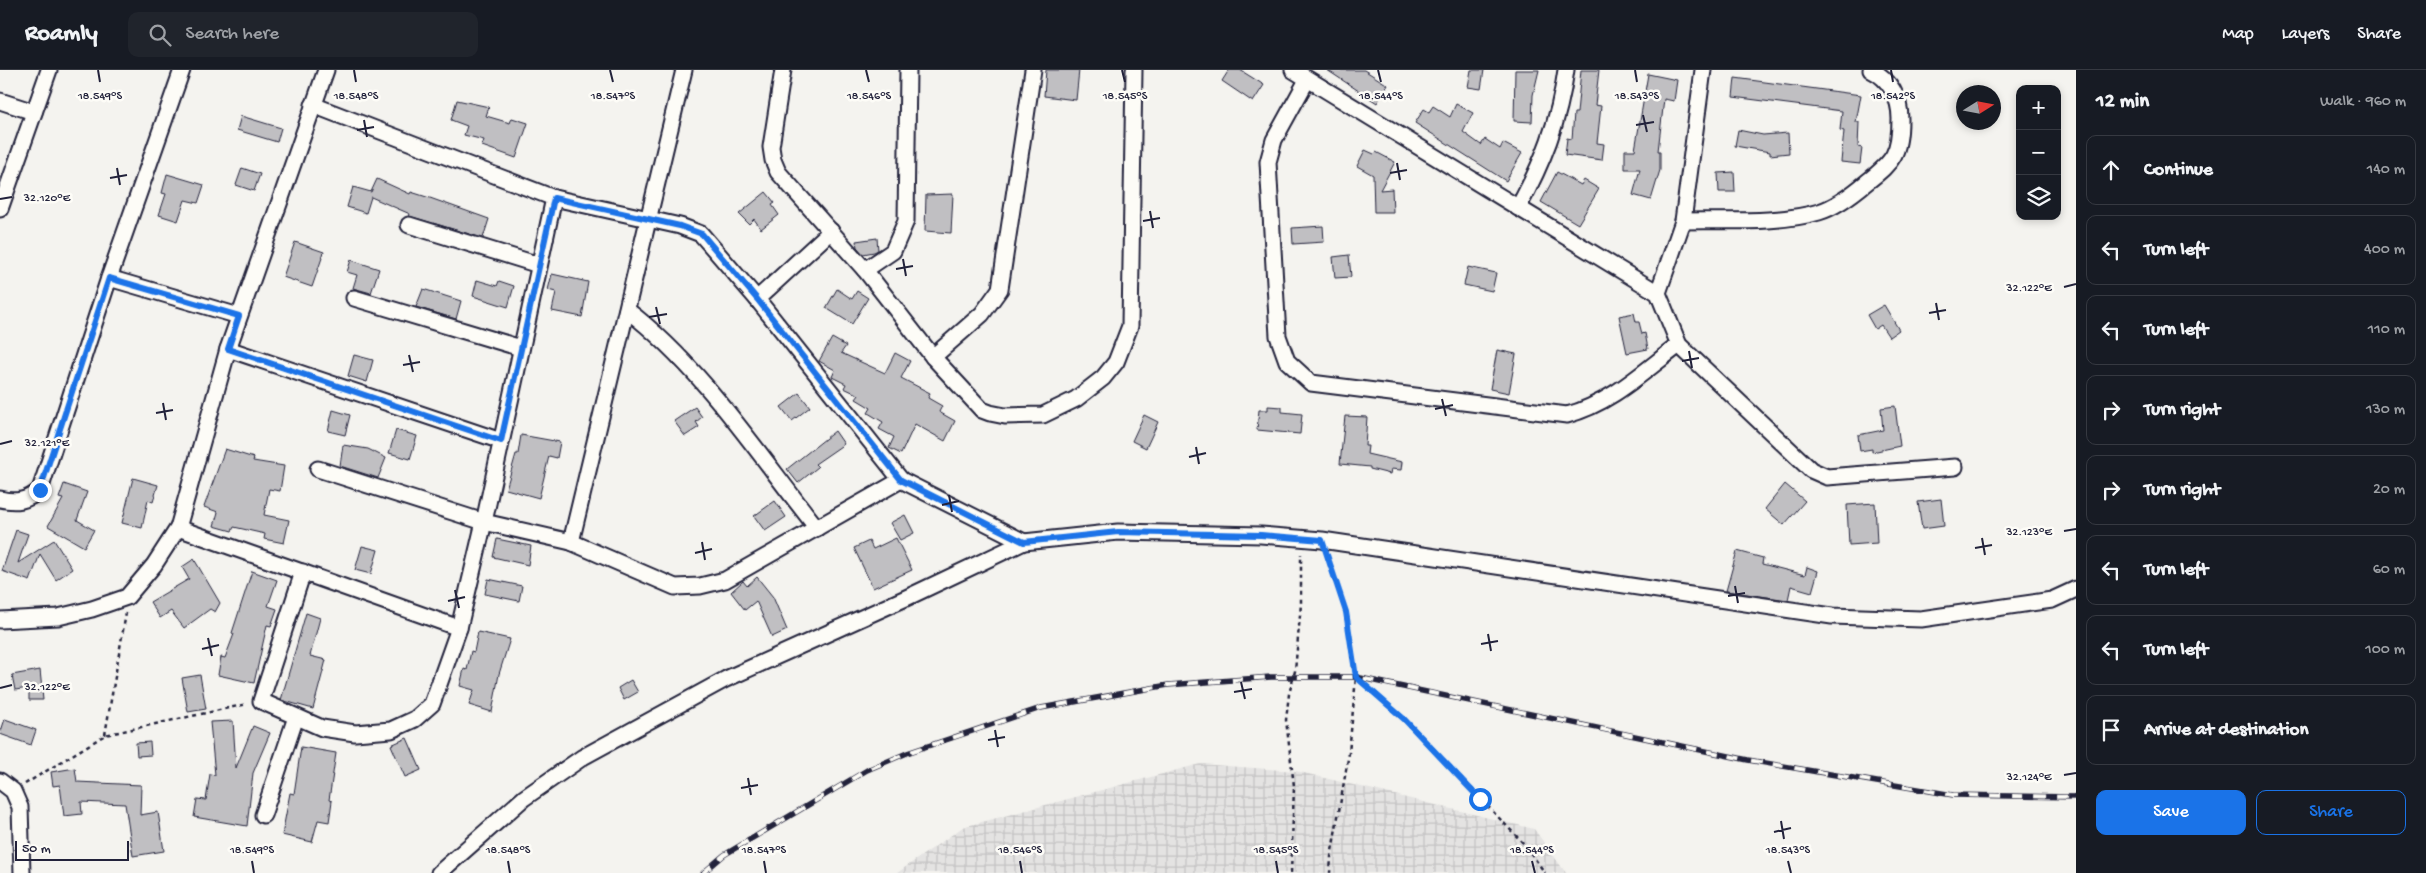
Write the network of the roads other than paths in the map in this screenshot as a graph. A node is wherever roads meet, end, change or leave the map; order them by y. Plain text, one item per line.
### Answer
1 (49, 70) edge
2 (182, 70) edge
3 (326, 70) edge
4 (684, 70) edge
5 (783, 70) edge
6 (908, 70) edge
7 (1033, 70) edge
8 (1134, 70) edge
9 (1293, 70) edge
10 (1566, 70) edge
11 (1703, 70) edge
12 (1871, 70) edge
13 (1307, 80) junction
14 (0, 100) edge
15 (313, 106) junction
16 (34, 112) junction
17 (554, 198) junction
18 (1518, 208) junction
19 (0, 209) edge
20 (648, 218) junction
21 (1683, 221) junction
22 (409, 225) dead end
23 (831, 232) junction
24 (540, 265) junction
25 (865, 270) junction
26 (109, 278) junction
27 (1658, 293) junction
28 (354, 298) dead end
29 (757, 299) junction
30 (626, 310) junction
31 (239, 316) junction
32 (1679, 345) junction
33 (521, 348) junction
34 (228, 349) junction
35 (933, 356) junction
36 (501, 441) junction
37 (1956, 466) dead end
38 (318, 469) dead end
39 (901, 480) junction
40 (0, 499) edge
41 (484, 522) junction
42 (178, 528) junction
43 (817, 528) junction
44 (572, 542) junction
45 (1024, 542) junction
46 (302, 572) junction
47 (2076, 589) edge
48 (0, 620) edge
49 (459, 628) junction
50 (296, 717) junction
51 (0, 781) edge
52 (263, 815) dead end
53 (22, 873) edge
54 (439, 873) edge

1 - 16 street
2 - 26 street
3 - 15 street
4 - 20 street
5 - 23 street
6 - 25 street
7 - 35 street
8 - 35 street
9 - 13 street
10 - 18 street
11 - 21 street
12 - 21 street
13 - 18 street
13 - 32 street
14 - 16 street
15 - 17 street
15 - 31 street
16 - 19 street
17 - 20 street
17 - 24 street
18 - 27 street
20 - 29 street
20 - 30 street
21 - 27 street
22 - 24 street
23 - 25 street
23 - 29 street
24 - 33 street
25 - 35 street
26 - 31 street
26 - 40 street
27 - 32 street
28 - 33 street
29 - 39 street
30 - 43 street
30 - 44 street
31 - 34 street
32 - 37 street
33 - 36 street
34 - 36 street
34 - 42 street
36 - 41 street
38 - 41 street
39 - 43 street
39 - 45 street
41 - 44 street
41 - 49 street
42 - 46 street
42 - 48 street
43 - 44 street
45 - 47 street
45 - 54 street
46 - 49 street
46 - 50 street
49 - 50 street
50 - 52 street
51 - 53 street

